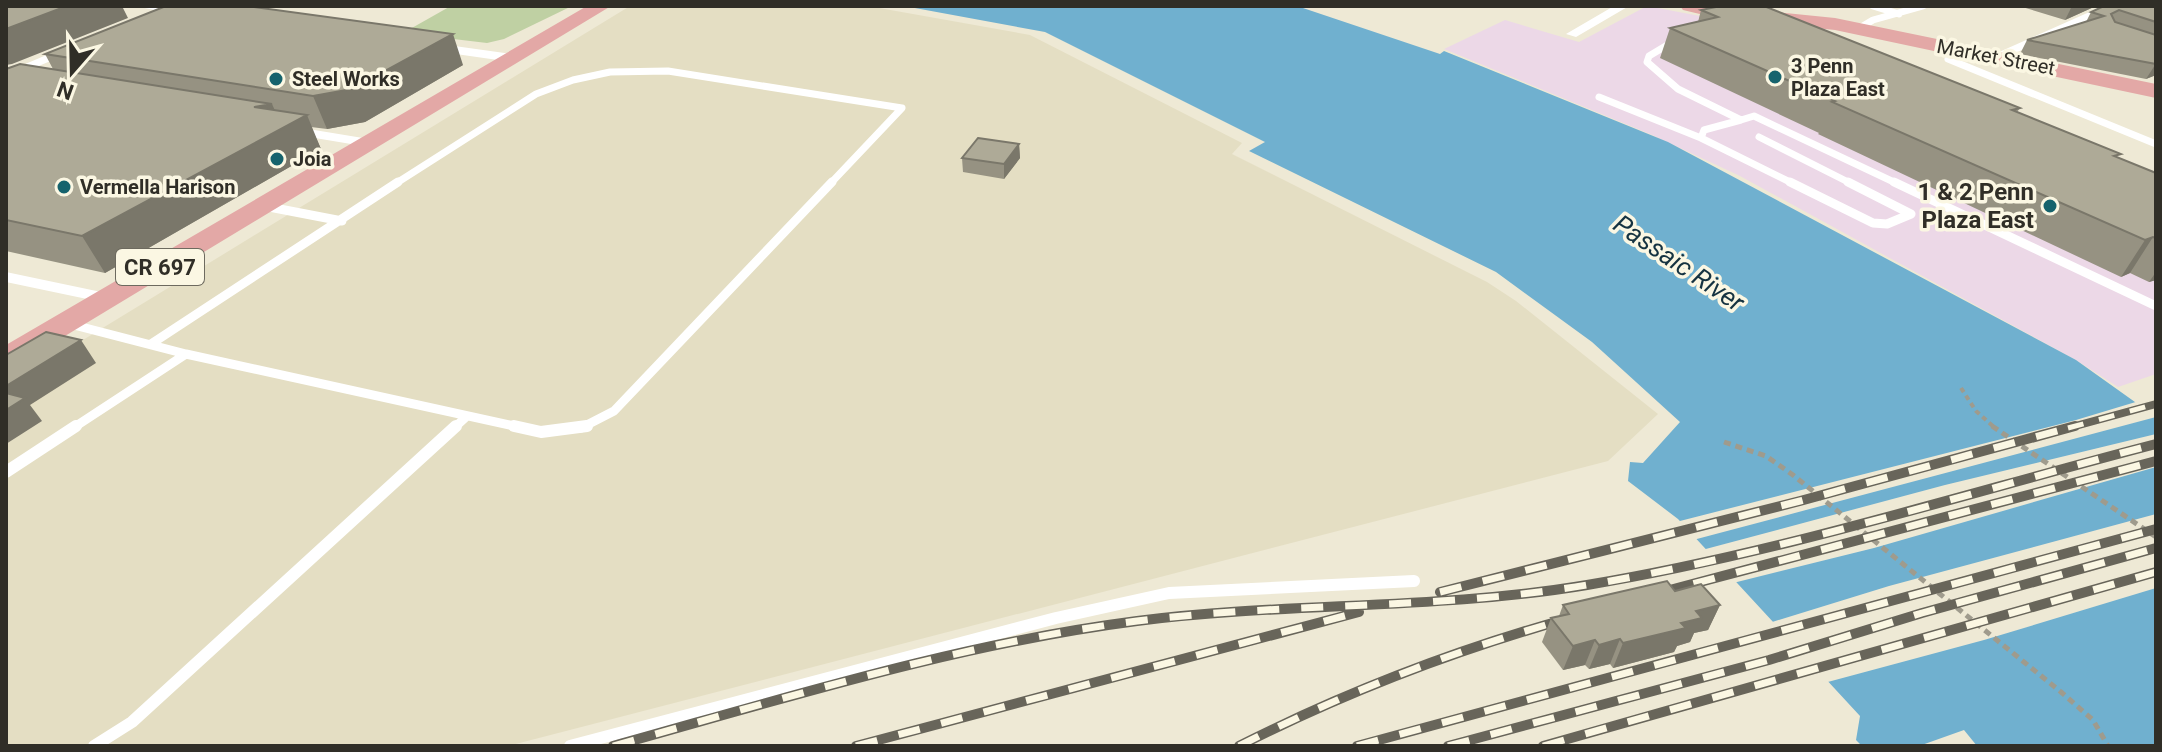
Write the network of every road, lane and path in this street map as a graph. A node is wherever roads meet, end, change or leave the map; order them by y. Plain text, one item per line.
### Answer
1 (141, 6) edge
2 (601, 6) edge
3 (1623, 6) edge
4 (1690, 6) edge
5 (1873, 6) edge
6 (2113, 6) edge
7 (1918, 7) edge
8 (1732, 9) edge
9 (167, 10) junction
10 (1760, 11) edge
11 (195, 14) edge
12 (153, 15) edge
13 (1901, 15) junction
14 (1704, 23) edge
15 (1858, 29) junction
16 (1572, 34) dead end
17 (1883, 34) junction
18 (1831, 36) junction
19 (1677, 40) edge
20 (425, 46) edge
21 (68, 50) edge
22 (1995, 57) junction
23 (512, 58) junction
24 (1948, 59) dead end
25 (11, 84) edge
26 (2156, 91) edge
27 (1599, 97) dead end
28 (1741, 120) junction
29 (278, 128) edge
30 (1759, 137) dead end
31 (1701, 138) junction
32 (369, 143) junction
33 (2156, 144) edge
34 (264, 206) junction
35 (342, 221) junction
36 (6, 277) edge
37 (106, 298) junction
38 (2156, 306) edge
39 (64, 323) junction
40 (151, 344) junction
41 (186, 354) junction
42 (6, 358) edge
43 (1961, 388) dead end
44 (466, 417) junction
45 (1724, 442) dead end
46 (6, 472) edge
47 (2156, 537) edge
48 (1414, 581) dead end
49 (94, 746) edge
50 (570, 746) edge
51 (2108, 746) edge

1 - 9 street
2 - 23 main road, CR 697
3 - 16 street
4 - 8 main road
5 - 13 lane
6 - 22 street
7 - 13 lane
8 - 10 main road
8 - 14 lane
8 - 18 main road
9 - 11 street
9 - 12 lane
10 - 18 main road
13 - 15 lane
15 - 17 main road, Market Street
15 - 18 main road, Market Street
17 - 18 main road
17 - 22 main road, Market Street
19 - 28 lane
20 - 23 street
21 - 25 lane
22 - 26 main road, Market Street
23 - 32 main road, CR 697
24 - 33 lane
27 - 31 lane
28 - 31 lane
28 - 38 lane
29 - 32 street
30 - 31 lane
32 - 34 main road, CR 697
34 - 35 lane
34 - 37 main road, CR 697
35 - 40 lane
35 - 44 lane
36 - 37 street
37 - 39 main road, CR 697
39 - 40 lane
39 - 42 main road, CR 697
40 - 41 lane
41 - 44 lane
41 - 46 lane
43 - 47 path
44 - 49 lane
45 - 51 path
48 - 50 lane

